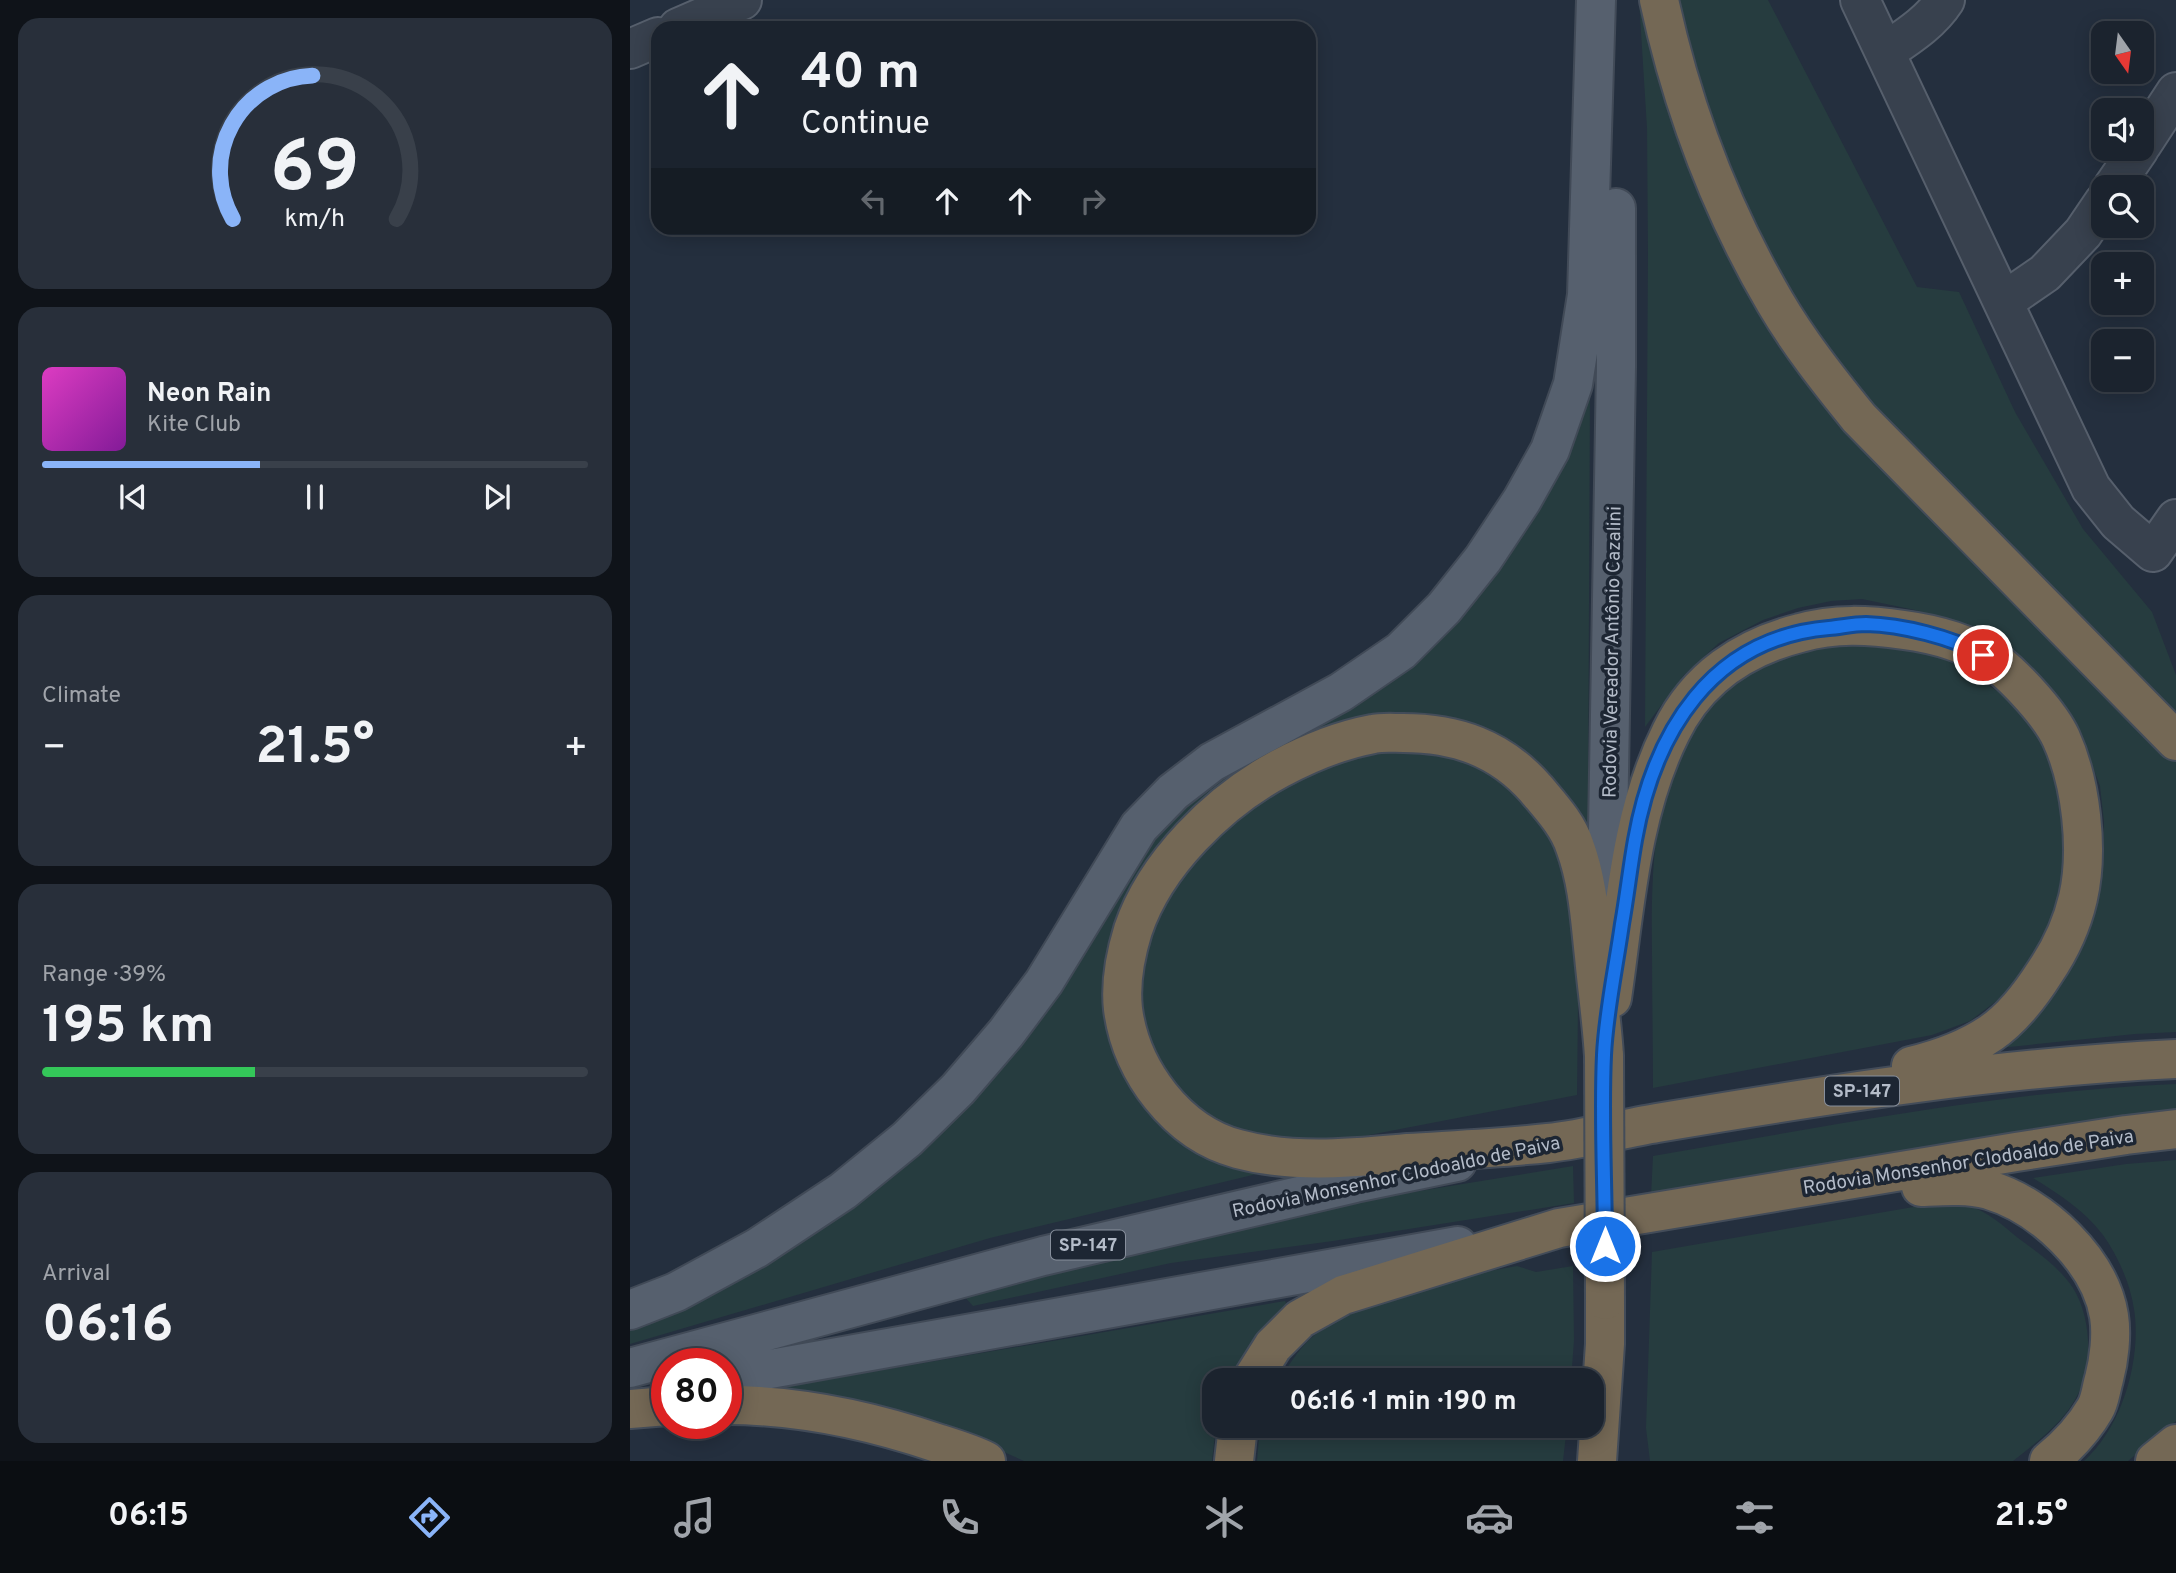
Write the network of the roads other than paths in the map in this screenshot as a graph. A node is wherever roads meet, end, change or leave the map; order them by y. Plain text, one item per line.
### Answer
1 (742, 0) edge
2 (1596, 0) edge
3 (1607, 0) edge
4 (1660, 0) edge
5 (1860, 0) edge
6 (1945, 0) edge
7 (694, 21) edge
8 (651, 40) edge
9 (630, 49) edge
10 (1885, 52) junction
11 (2176, 92) edge
12 (2154, 126) edge
13 (2091, 221) edge
14 (2003, 302) junction
15 (2176, 519) edge
16 (2176, 741) edge
17 (1604, 1054) junction
18 (2176, 1059) edge
19 (1658, 1123) junction
20 (2176, 1129) edge
21 (1551, 1143) junction
22 (1661, 1212) junction
23 (1559, 1228) junction
24 (1605, 1302) junction
25 (630, 1310) edge
26 (1605, 1344) junction
27 (630, 1368) edge
28 (1259, 1368) edge
29 (1600, 1368) edge
30 (742, 1374) edge
31 (651, 1390) edge
32 (630, 1393) edge
33 (742, 1405) edge
34 (651, 1407) edge
35 (630, 1409) edge
36 (1237, 1438) edge
37 (1587, 1438) edge
38 (2176, 1444) edge
39 (986, 1461) edge
40 (1234, 1461) edge
41 (1582, 1461) edge
42 (1597, 1461) edge
43 (1625, 1461) edge
44 (2049, 1461) edge
45 (2155, 1461) edge

1 - 7 street
2 - 25 main road
3 - 17 main road, Rodovia Vereador Antônio Cazalini
4 - 16 highway
5 - 10 street
6 - 10 street
8 - 9 street
10 - 14 street
11 - 12 street
13 - 14 street
14 - 15 street
17 - 19 highway
17 - 21 highway
17 - 24 highway, Rodovia Vereador Antônio Cazalini, bridge
18 - 19 highway, Rodovia Monsenhor Clodoaldo de Paiva / SP-147
19 - 21 highway, Rodovia Monsenhor Clodoaldo de Paiva / SP-147
20 - 22 highway, Rodovia Monsenhor Clodoaldo de Paiva
21 - 27 main road, Rodovia Monsenhor Clodoaldo de Paiva / SP-147
22 - 23 highway, Rodovia Monsenhor Clodoaldo de Paiva
22 - 44 highway
23 - 28 highway
23 - 30 main road, Rodovia Monsenhor Clodoaldo de Paiva
24 - 26 highway
24 - 43 highway
26 - 29 highway
26 - 42 highway
31 - 32 main road
33 - 39 highway
34 - 35 highway
36 - 40 highway
37 - 41 highway
38 - 45 highway

